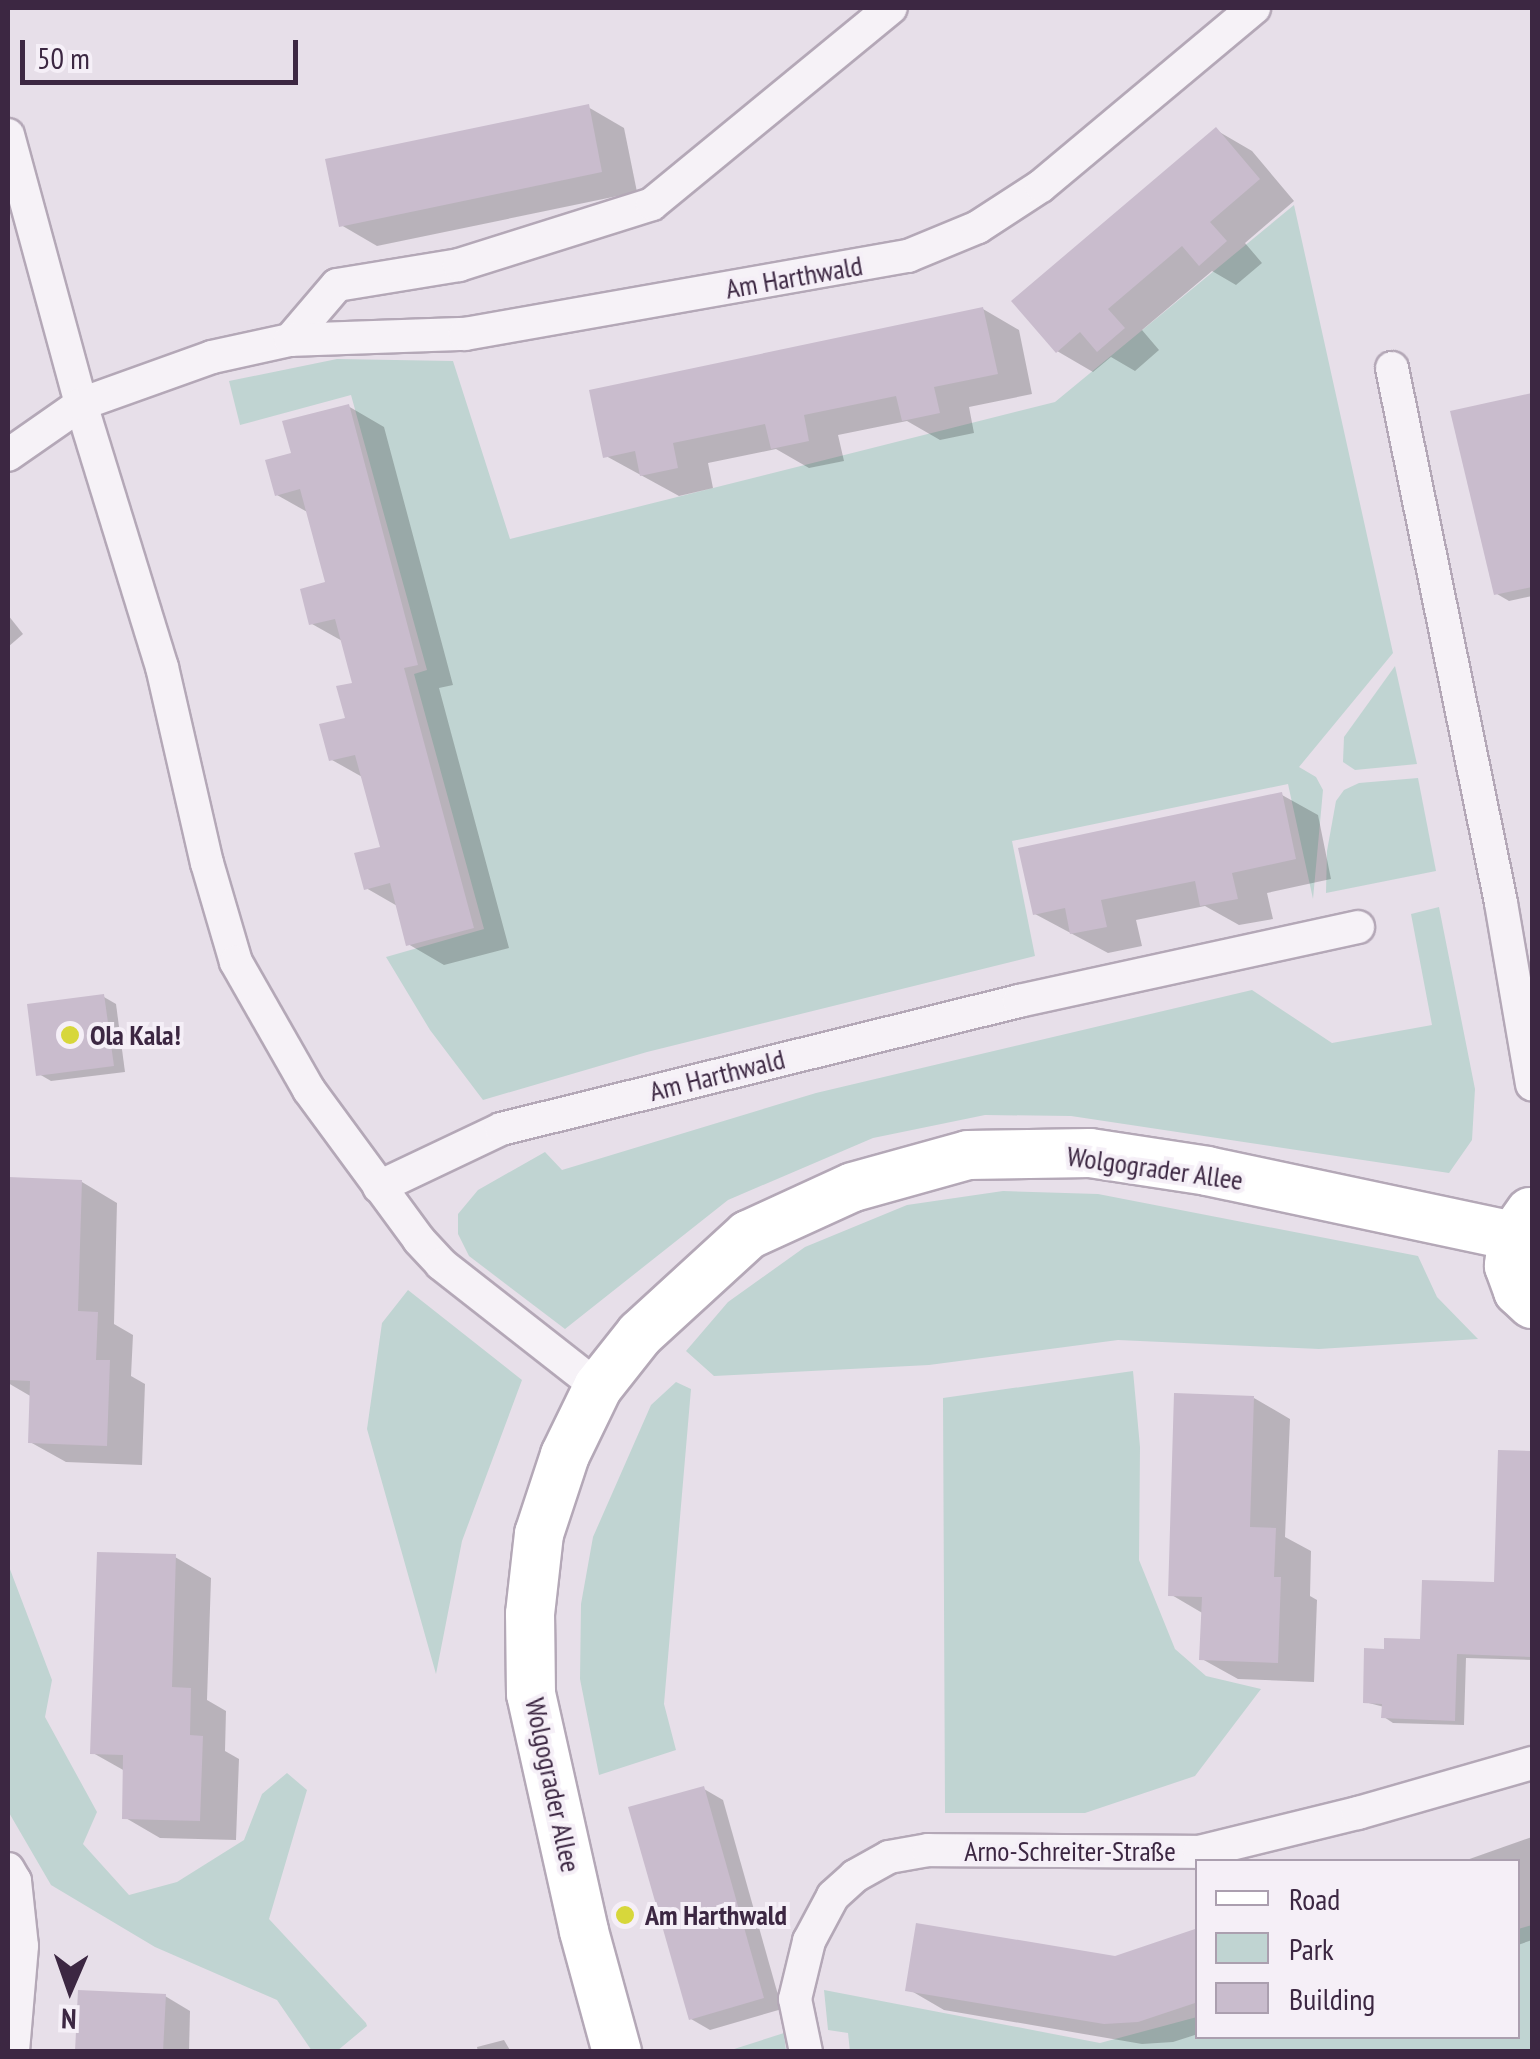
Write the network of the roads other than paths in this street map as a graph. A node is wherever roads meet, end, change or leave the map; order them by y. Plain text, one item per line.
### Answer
1 (891, 8) edge
2 (1254, 8) edge
3 (1223, 19) edge
4 (8, 136) edge
5 (290, 340) junction
6 (1392, 368) dead end
7 (81, 404) junction
8 (8, 455) edge
9 (1358, 927) dead end
10 (1532, 1084) edge
11 (379, 1187) junction
12 (1523, 1223) edge
13 (1532, 1304) edge
14 (598, 1387) junction
15 (1532, 1763) edge
16 (8, 1869) edge
17 (12, 2052) edge
18 (617, 2052) edge
19 (806, 2052) edge

1 - 5 street
2 - 3 street, Am Harthwald
3 - 5 street, Am Harthwald
4 - 7 street
5 - 7 street, Am Harthwald
6 - 10 street
7 - 8 street, Am Harthwald
7 - 11 street
9 - 11 street, Am Harthwald
11 - 14 street
12 - 13 main road, Wolgograder Allee
12 - 14 main road, Wolgograder Allee
14 - 18 main road, Wolgograder Allee
15 - 19 street, Arno-Schreiter-Straße
16 - 17 street

